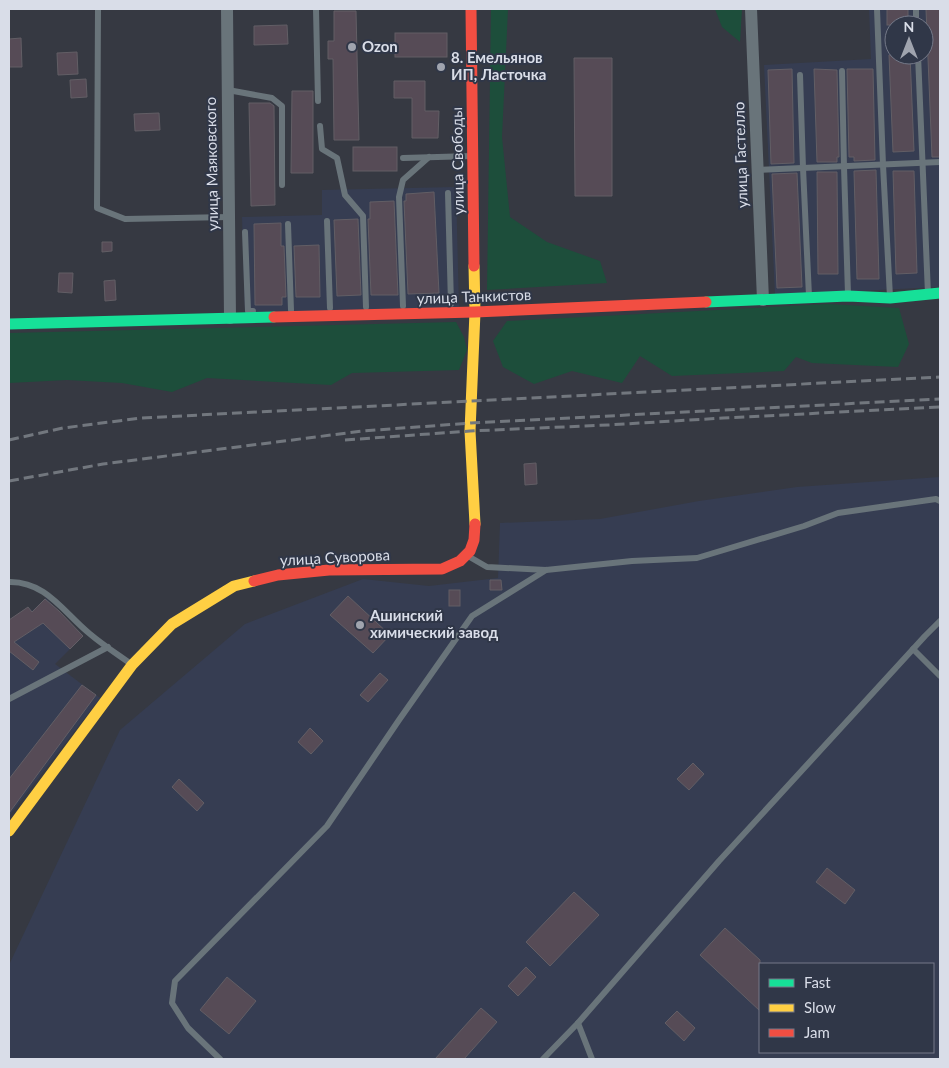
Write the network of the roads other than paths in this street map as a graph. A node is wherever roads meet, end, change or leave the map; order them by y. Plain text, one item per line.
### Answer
1 (98, 9) edge
2 (227, 9) edge
3 (316, 9) edge
4 (471, 9) edge
5 (751, 9) edge
6 (877, 9) edge
7 (918, 65) edge
8 (842, 71) dead end
9 (800, 75) dead end
10 (228, 90) junction
11 (318, 101) dead end
12 (320, 126) dead end
13 (473, 156) junction
14 (429, 157) junction
15 (403, 158) dead end
16 (940, 162) edge
17 (923, 163) junction
18 (883, 165) junction
19 (844, 167) junction
20 (803, 168) junction
21 (758, 170) junction
22 (282, 184) dead end
23 (448, 193) dead end
24 (229, 217) junction
25 (327, 221) dead end
26 (288, 224) dead end
27 (245, 232) dead end
28 (934, 294) edge
29 (848, 296) junction
30 (810, 298) junction
31 (890, 298) junction
32 (763, 300) junction
33 (442, 304) dead end
34 (452, 304) junction
35 (459, 304) dead end
36 (412, 305) dead end
37 (393, 306) dead end
38 (402, 306) junction
39 (472, 306) junction
40 (357, 307) dead end
41 (366, 307) junction
42 (375, 307) dead end
43 (320, 308) dead end
44 (330, 308) junction
45 (339, 308) dead end
46 (300, 309) dead end
47 (290, 310) junction
48 (230, 318) junction
49 (9, 324) edge
50 (940, 501) edge
51 (466, 555) junction
52 (546, 570) junction
53 (9, 582) edge
54 (940, 621) edge
55 (108, 647) junction
56 (913, 649) junction
57 (132, 665) junction
58 (940, 676) edge
59 (9, 698) edge
60 (9, 831) edge
61 (578, 1023) junction
62 (220, 1059) edge
63 (543, 1059) edge
64 (592, 1059) edge

1 - 24 lane
2 - 10 street, улица Маяковского
3 - 11 lane
4 - 13 street, улица Свободы
5 - 21 street, улица Гастелло
6 - 18 lane
7 - 17 lane
8 - 19 lane
9 - 20 lane
10 - 22 lane
10 - 24 street, улица Маяковского
12 - 41 lane
13 - 14 lane
13 - 39 street, улица Свободы
14 - 15 lane
14 - 38 lane
16 - 17 lane
17 - 18 lane
17 - 28 lane
18 - 19 lane
18 - 31 lane
19 - 20 lane
19 - 29 lane
20 - 21 lane
20 - 30 lane
21 - 32 street, улица Гастелло
23 - 34 lane
24 - 48 street, улица Маяковского
25 - 44 lane
26 - 47 lane
27 - 47 lane
28 - 31 street, улица Танкистов
29 - 30 street, улица Танкистов
29 - 31 street, улица Танкистов
30 - 32 street, улица Танкистов
32 - 39 street, улица Танкистов
33 - 34 lane
34 - 35 lane
36 - 38 lane
37 - 38 lane
39 - 48 street, улица Танкистов
39 - 51 street
40 - 41 lane
41 - 42 lane
43 - 44 lane
44 - 45 lane
46 - 47 lane
48 - 49 street, улица Танкистов
50 - 52 lane
51 - 52 lane
51 - 57 street, улица Суворова
52 - 62 lane
53 - 55 lane
54 - 56 lane
55 - 57 lane
55 - 59 lane
56 - 58 lane
56 - 61 lane
57 - 60 street, улица Суворова
61 - 63 lane
61 - 64 lane

